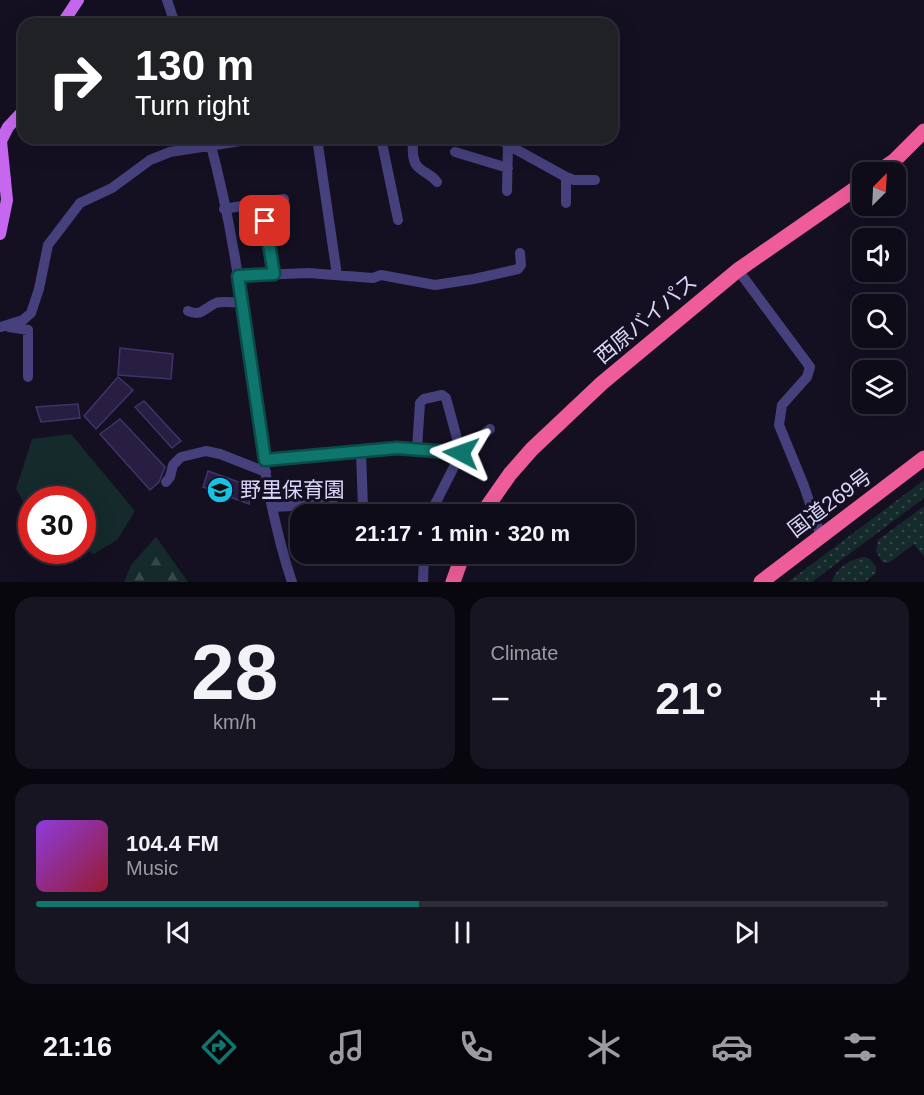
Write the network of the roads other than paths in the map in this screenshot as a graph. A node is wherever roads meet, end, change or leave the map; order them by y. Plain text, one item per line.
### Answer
1 (78, 0) edge
2 (169, 0) edge
3 (67, 18) edge
4 (174, 18) edge
5 (18, 115) edge
6 (3, 127) edge
7 (924, 131) edge
8 (202, 144) edge
9 (210, 144) edge
10 (318, 144) edge
11 (382, 144) edge
12 (413, 144) edge
13 (504, 144) edge
14 (508, 144) edge
15 (454, 152) dead end
16 (891, 162) edge
17 (508, 168) junction
18 (566, 177) junction
19 (595, 180) dead end
20 (437, 182) dead end
21 (507, 191) dead end
22 (852, 191) edge
23 (284, 199) dead end
24 (262, 203) junction
25 (566, 203) dead end
26 (224, 209) junction
27 (398, 220) dead end
28 (0, 234) edge
29 (520, 253) dead end
30 (738, 270) junction
31 (274, 274) junction
32 (337, 275) junction
33 (238, 276) junction
34 (242, 302) junction
35 (188, 311) dead end
36 (0, 327) edge
37 (28, 377) dead end
38 (490, 429) dead end
39 (417, 449) junction
40 (361, 452) junction
41 (461, 453) junction
42 (924, 458) edge
43 (266, 466) junction
44 (166, 482) dead end
45 (363, 504) edge
46 (435, 504) edge
47 (489, 504) edge
48 (290, 506) edge
49 (272, 507) junction
50 (821, 536) junction
51 (424, 564) edge
52 (459, 564) edge
53 (292, 582) edge
54 (423, 582) edge
55 (453, 582) edge
56 (761, 582) edge

1 - 3 main road
2 - 4 street
5 - 6 main road
6 - 28 main road
7 - 16 highway
8 - 36 street
9 - 26 street
10 - 32 street
11 - 27 street
12 - 20 street
13 - 17 street
14 - 18 street
15 - 17 street
17 - 21 street
18 - 19 street
18 - 25 street
22 - 30 highway, 西原バイパス
23 - 24 street
24 - 26 street
24 - 31 street
26 - 33 street
29 - 32 street
30 - 47 highway, 西原バイパス
30 - 50 street
31 - 32 street
31 - 33 street
33 - 34 street
34 - 35 street
34 - 43 street
36 - 37 street
38 - 41 street
39 - 40 street
39 - 41 street
39 - 41 street
40 - 43 street
40 - 45 street
41 - 46 street
42 - 50 highway, 国道269号
43 - 44 street
43 - 49 street
48 - 49 street
49 - 53 street
50 - 56 highway, 国道269号
51 - 54 street
52 - 55 highway

